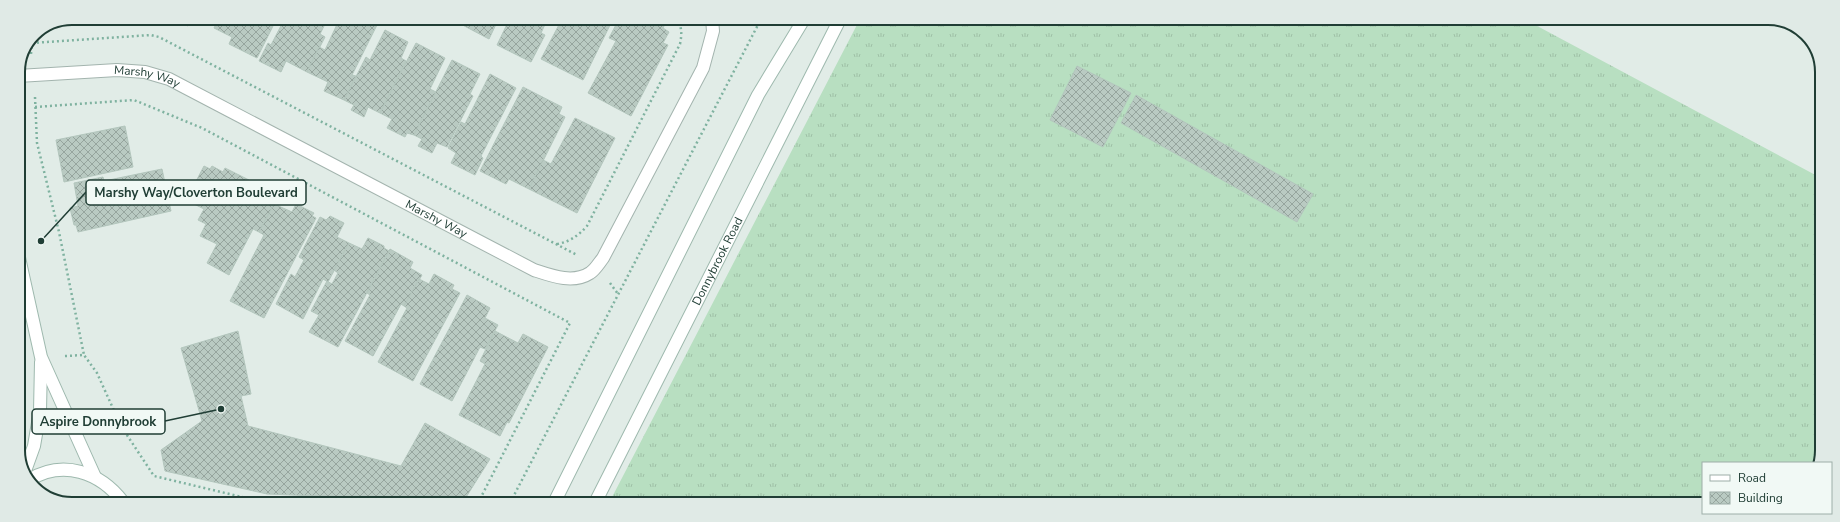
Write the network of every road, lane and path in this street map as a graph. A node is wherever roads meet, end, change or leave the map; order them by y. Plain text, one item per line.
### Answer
1 (681, 25) edge
2 (712, 25) edge
3 (758, 25) edge
4 (800, 25) edge
5 (837, 25) edge
6 (37, 41) edge
7 (32, 48) edge
8 (33, 75) junction
9 (25, 76) edge
10 (35, 108) junction
11 (556, 244) junction
12 (597, 265) junction
13 (25, 286) edge
14 (618, 294) junction
15 (84, 355) junction
16 (40, 357) junction
17 (28, 464) edge
18 (34, 477) edge
19 (95, 477) junction
20 (119, 497) edge
21 (242, 497) edge
22 (481, 497) edge
23 (513, 497) edge
24 (557, 497) edge
25 (598, 497) edge

1 - 11 path
2 - 12 street, Marshy Way
3 - 14 path
4 - 24 street
5 - 25 street, Donnybrook Road
6 - 11 path
7 - 8 path
8 - 9 street, Marshy Way
8 - 10 path
8 - 12 street, Marshy Way
10 - 15 path
10 - 22 path
11 - 12 path
12 - 14 path
13 - 16 street
14 - 23 path
15 - 16 path
15 - 21 path
16 - 17 street
16 - 19 street
18 - 19 street
19 - 20 street

